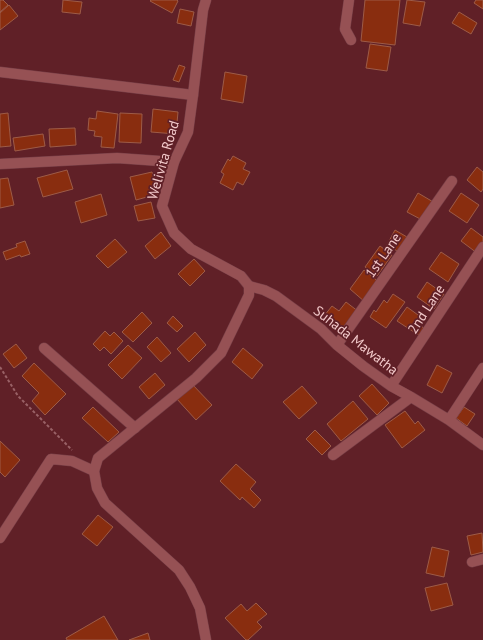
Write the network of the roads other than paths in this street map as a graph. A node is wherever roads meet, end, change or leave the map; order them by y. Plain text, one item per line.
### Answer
1 (206, 0) edge
2 (349, 0) edge
3 (351, 40) dead end
4 (0, 72) edge
5 (193, 95) junction
6 (174, 162) junction
7 (0, 164) edge
8 (452, 181) dead end
9 (483, 247) edge
10 (250, 286) junction
11 (337, 345) junction
12 (44, 348) dead end
13 (483, 368) edge
14 (392, 386) junction
15 (411, 396) junction
16 (449, 420) junction
17 (135, 428) junction
18 (483, 445) edge
19 (333, 455) dead end
20 (94, 471) junction
21 (0, 538) edge
22 (483, 559) edge
23 (472, 562) dead end
24 (206, 640) edge

1 - 5 street, Welivita Road
2 - 3 street
4 - 5 street
5 - 6 street, Welivita Road
6 - 7 street
6 - 10 street, Welivita Road
8 - 11 street, 1st Lane
9 - 14 street, 2nd Lane
10 - 11 street, Suhada Mawatha
10 - 17 street
11 - 14 street, Suhada Mawatha
12 - 17 street
13 - 16 street
14 - 15 street, Suhada Mawatha
15 - 16 street, Suhada Mawatha
15 - 19 street
16 - 18 street, Suhada Mawatha
17 - 20 street
20 - 21 street
20 - 24 street
22 - 23 street

